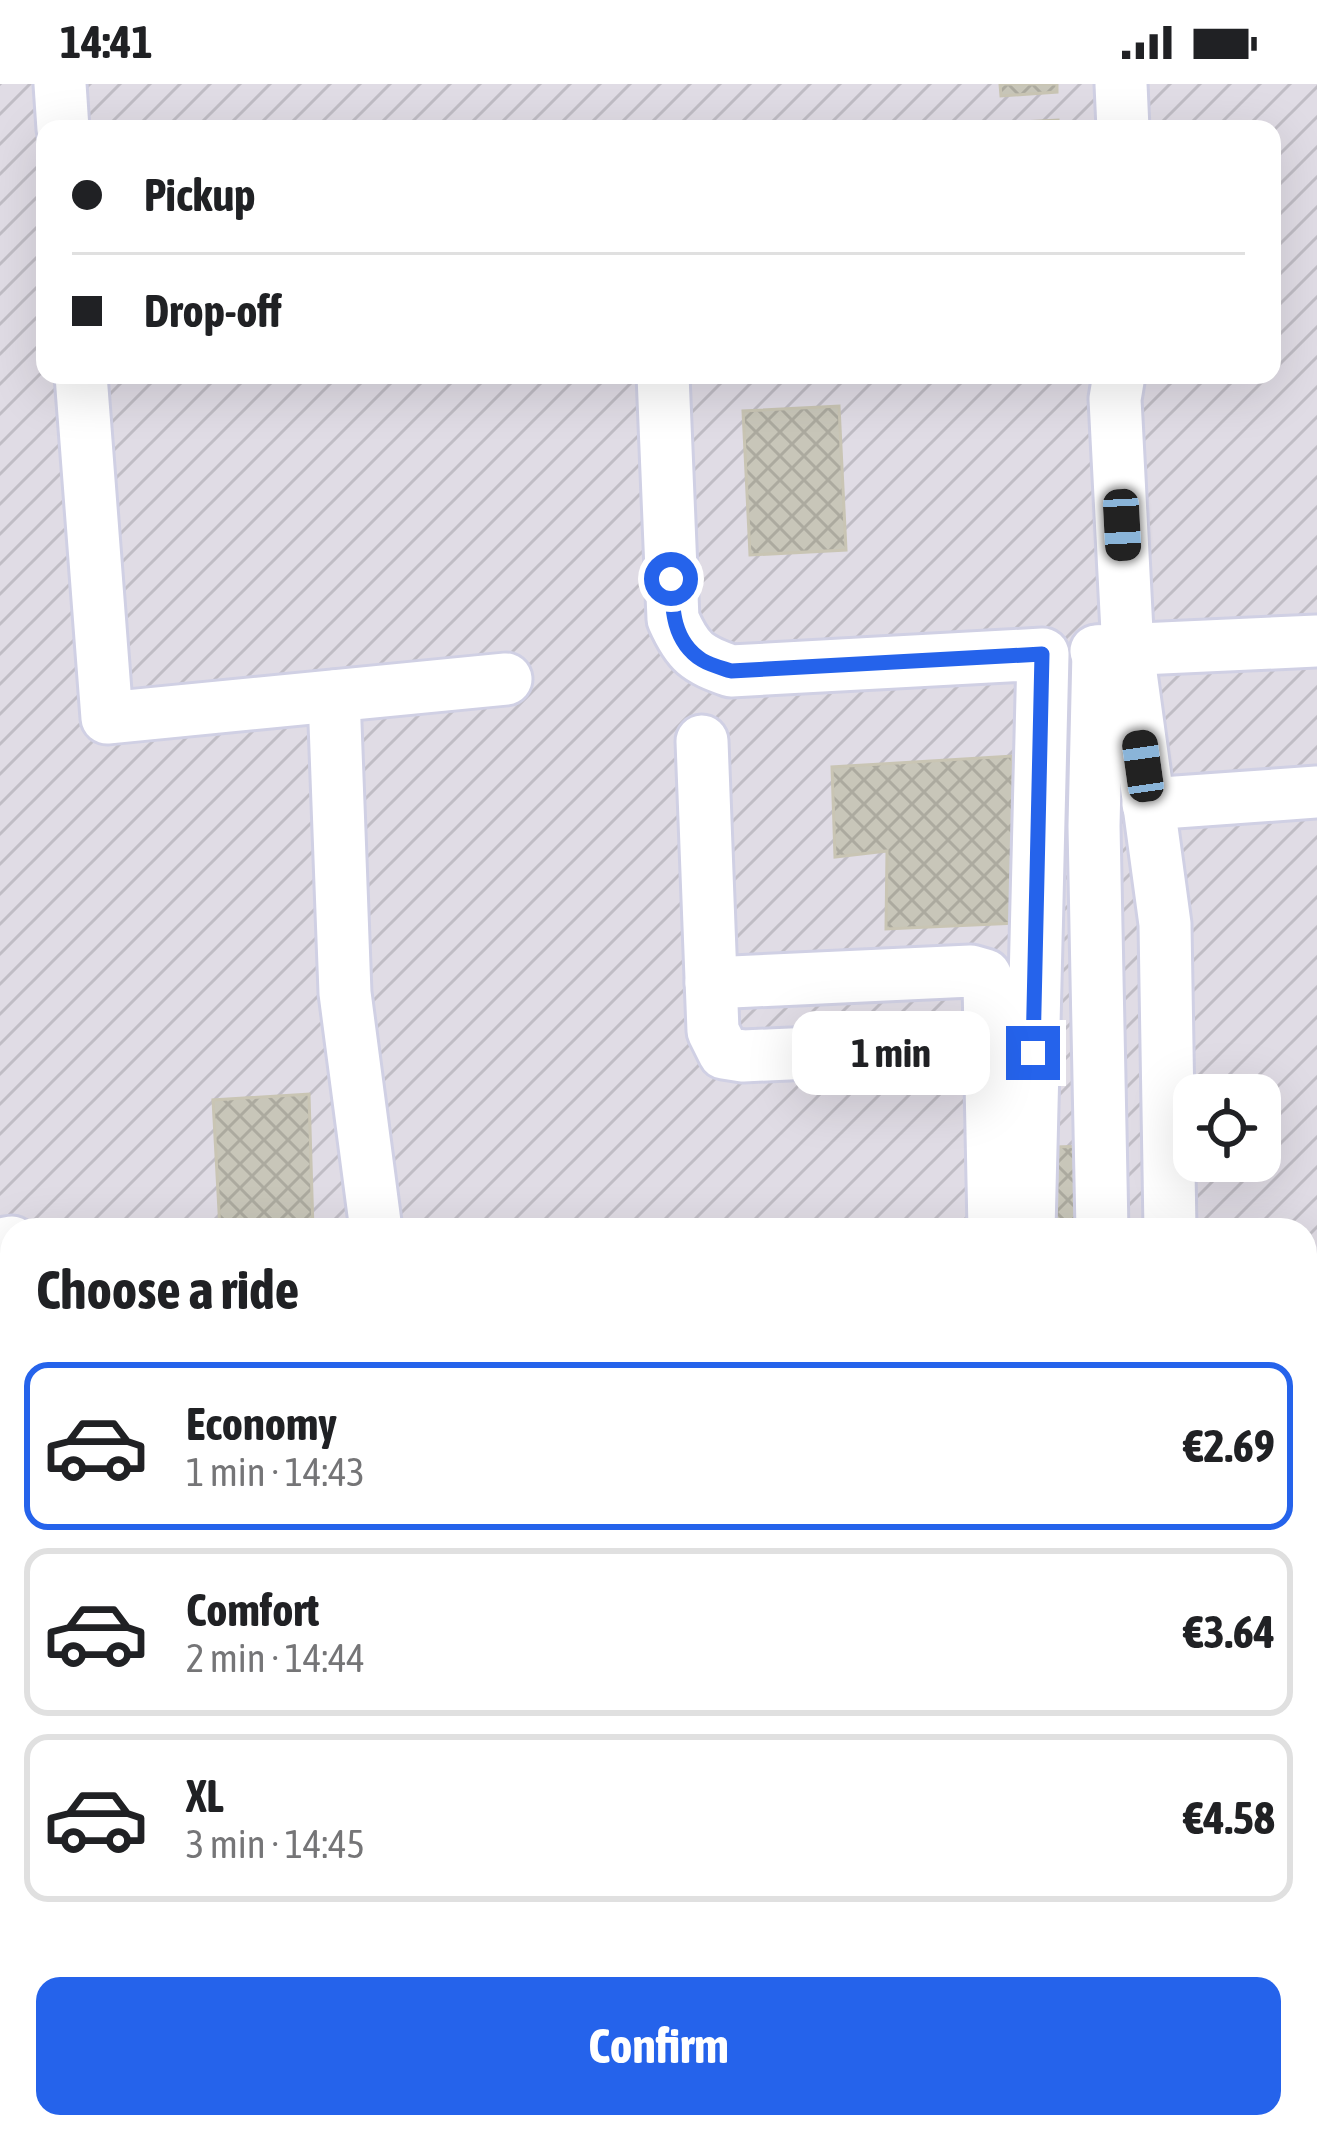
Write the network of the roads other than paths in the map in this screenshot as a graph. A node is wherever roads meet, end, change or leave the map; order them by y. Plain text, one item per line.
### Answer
1 (60, 84) edge
2 (1121, 84) edge
3 (62, 120) edge
4 (1123, 120) edge
5 (82, 384) edge
6 (663, 384) edge
7 (1118, 384) edge
8 (1317, 641) edge
9 (1113, 651) junction
10 (1042, 654) junction
11 (506, 680) dead end
12 (334, 696) junction
13 (702, 741) dead end
14 (1317, 793) edge
15 (1148, 804) junction
16 (711, 983) junction
17 (992, 1045) junction
18 (374, 1218) edge
19 (994, 1218) edge
20 (1029, 1218) edge
21 (1102, 1218) edge
22 (1170, 1218) edge

1 - 3 lane
2 - 4 lane
5 - 12 lane
6 - 10 lane
7 - 9 lane
8 - 9 lane
9 - 10 lane
9 - 15 lane
9 - 21 lane
10 - 20 lane
11 - 12 lane
12 - 18 lane
13 - 16 lane
14 - 15 lane
15 - 22 lane
16 - 17 lane
16 - 17 lane
17 - 19 lane

